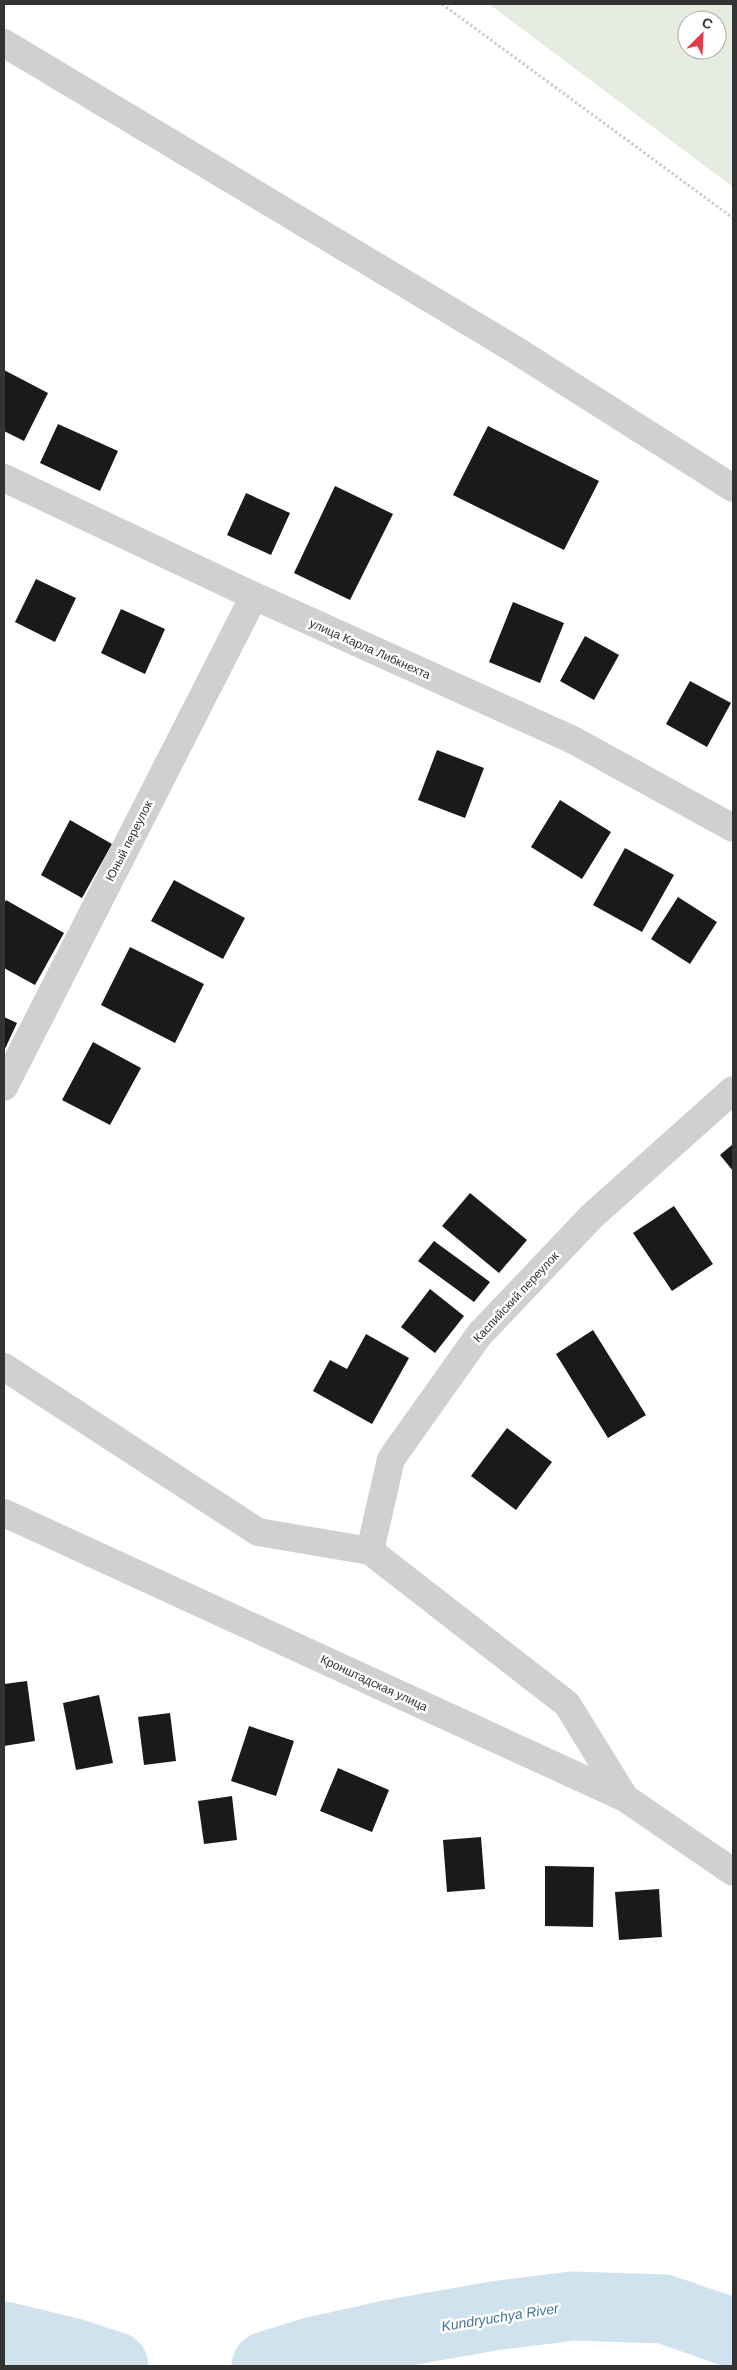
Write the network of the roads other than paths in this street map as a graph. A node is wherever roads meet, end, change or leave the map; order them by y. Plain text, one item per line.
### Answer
1 (4, 43) edge
2 (4, 478) edge
3 (733, 488) edge
4 (254, 596) junction
5 (733, 828) edge
6 (4, 1086) edge
7 (733, 1090) edge
8 (4, 1367) edge
9 (4, 1513) edge
10 (370, 1551) junction
11 (625, 1798) junction
12 (733, 1872) edge

1 - 3 street
2 - 4 street, улица Карла Либкнехта
4 - 5 street, улица Карла Либкнехта
4 - 6 street, Юный переулок
7 - 10 street, Каспийский переулок
8 - 10 street
9 - 11 street, Кронштадская улица
10 - 11 street
11 - 12 street, Кронштадская улица

